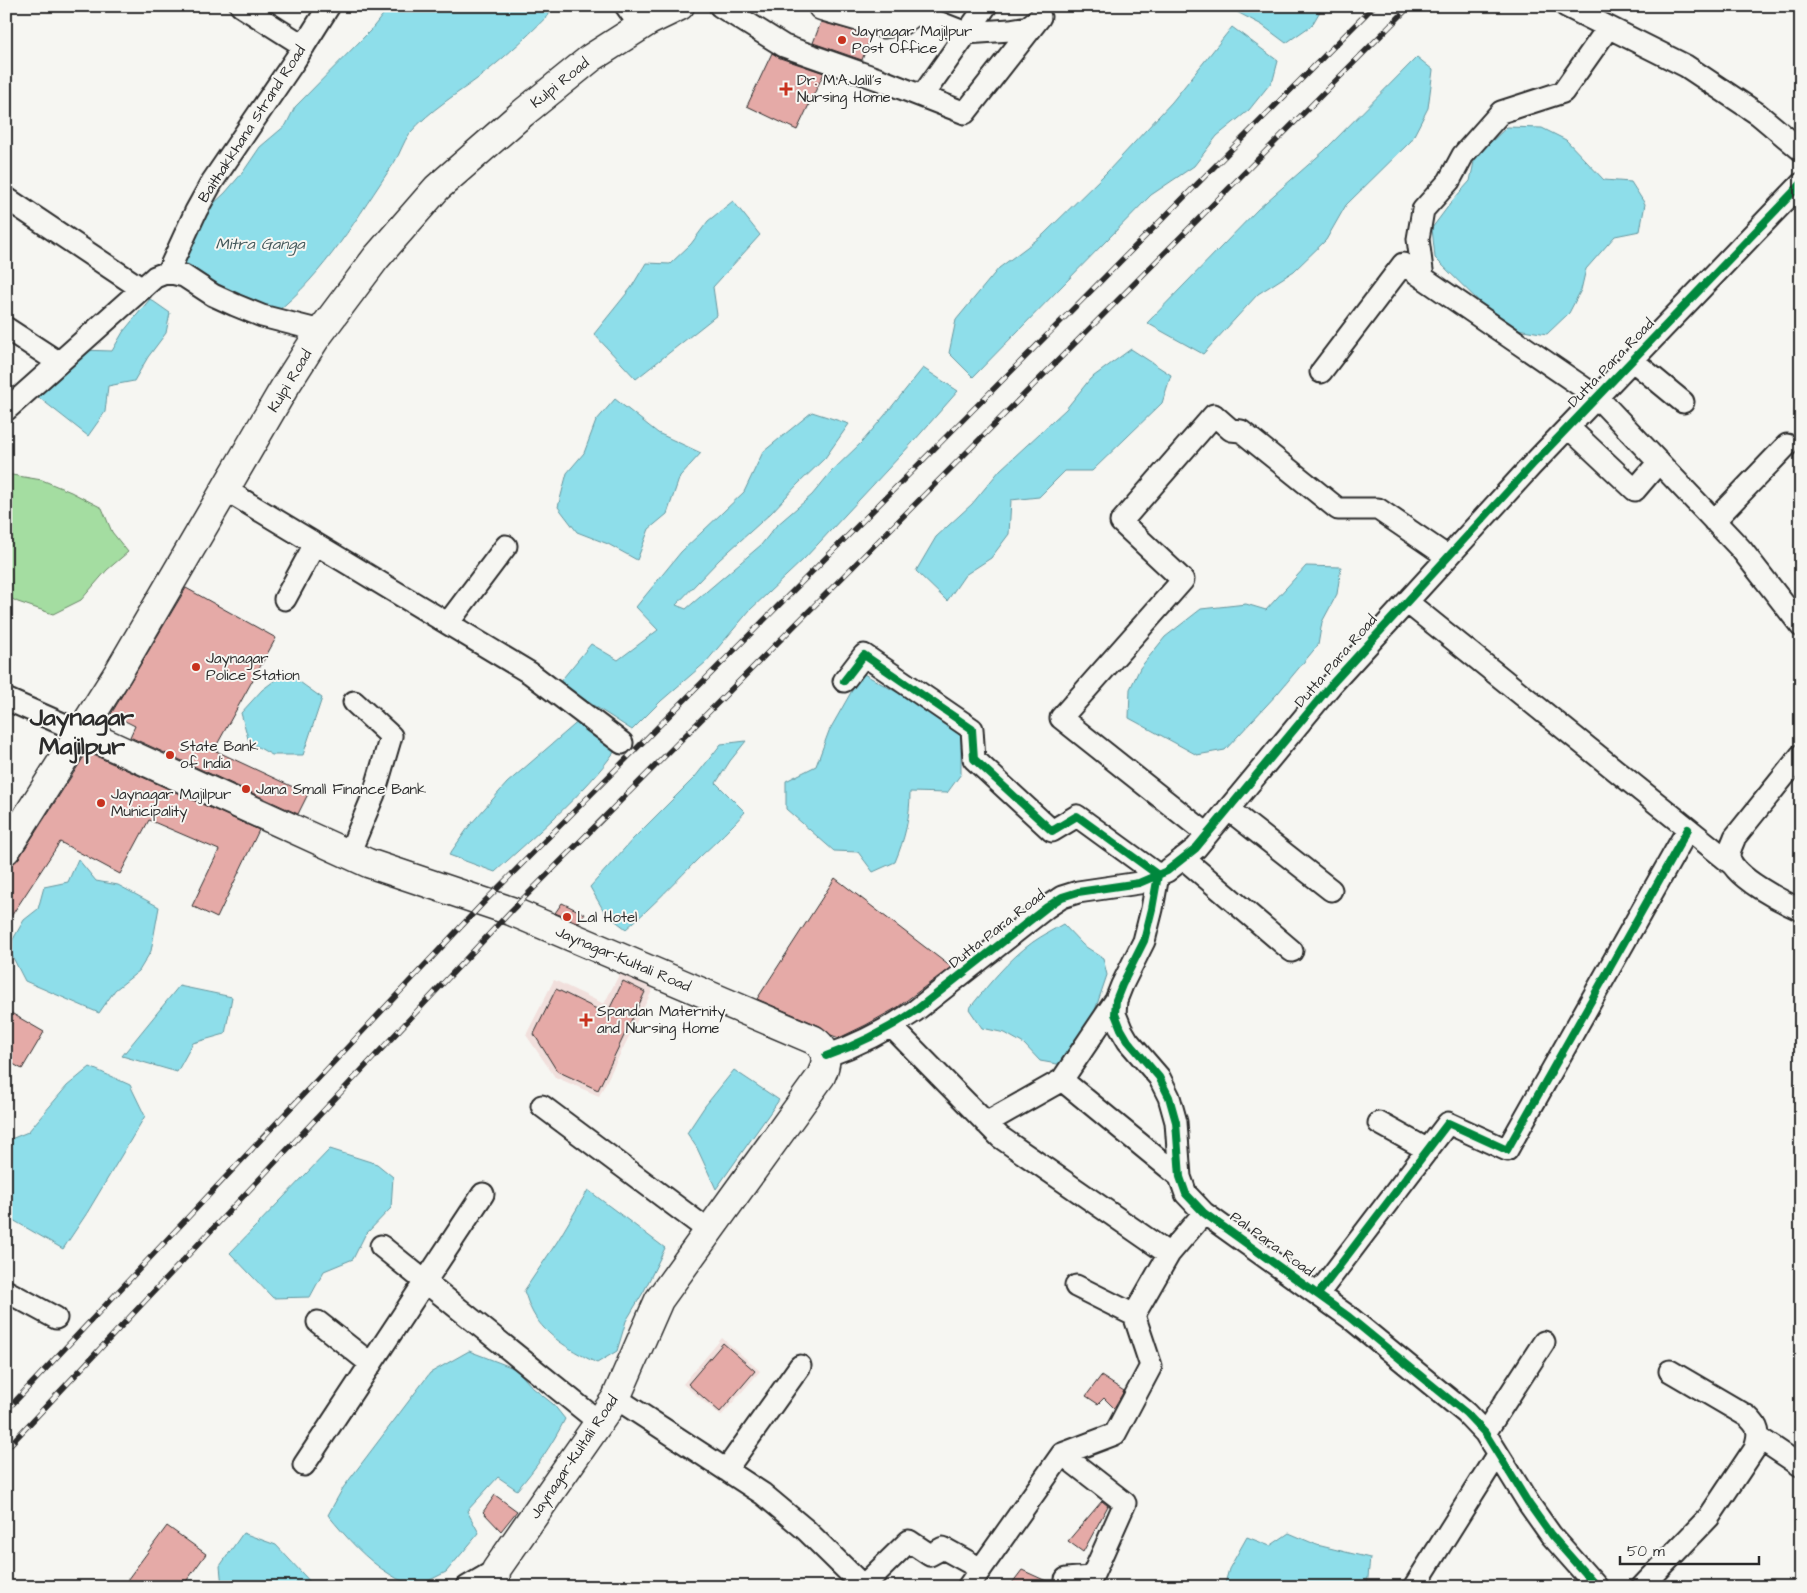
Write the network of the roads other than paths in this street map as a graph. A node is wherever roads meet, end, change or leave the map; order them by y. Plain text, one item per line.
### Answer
1 (329, 6) edge
2 (680, 6) edge
3 (720, 6) edge
4 (822, 6) edge
5 (986, 6) edge
6 (1566, 6) edge
7 (250, 9) edge
8 (916, 9) edge
9 (1045, 12) edge
10 (633, 16) edge
11 (1608, 28) junction
12 (966, 33) junction
13 (304, 46) junction
14 (922, 96) junction
15 (1801, 150) edge
16 (1801, 184) edge
17 (6, 198) edge
18 (168, 272) junction
19 (1423, 278) junction
20 (142, 289) junction
21 (6, 328) edge
22 (321, 331) junction
23 (1632, 360) junction
24 (58, 362) junction
25 (1321, 372) dead end
26 (1597, 397) junction
27 (1683, 402) dead end
28 (6, 410) edge
29 (1568, 427) junction
30 (1787, 445) dead end
31 (1659, 462) junction
32 (226, 490) junction
33 (1714, 521) junction
34 (315, 544) junction
35 (506, 546) dead end
36 (1448, 557) junction
37 (285, 599) dead end
38 (1407, 602) junction
39 (448, 623) junction
40 (1801, 626) edge
41 (844, 681) dead end
42 (6, 699) edge
43 (354, 702) dead end
44 (80, 732) junction
45 (622, 744) dead end
46 (1801, 755) edge
47 (1228, 809) junction
48 (1688, 829) junction
49 (1207, 834) junction
50 (6, 850) edge
51 (349, 854) junction
52 (1183, 858) junction
53 (1732, 864) junction
54 (1158, 875) junction
55 (1331, 890) dead end
56 (1801, 910) edge
57 (1292, 951) dead end
58 (1116, 1000) junction
59 (892, 1027) junction
60 (826, 1056) junction
61 (1062, 1080) junction
62 (542, 1106) dead end
63 (986, 1123) junction
64 (1379, 1123) dead end
65 (1428, 1150) junction
66 (1180, 1177) junction
67 (483, 1194) dead end
68 (1204, 1213) junction
69 (709, 1231) junction
70 (381, 1246) dead end
71 (1169, 1254) junction
72 (425, 1282) junction
73 (1076, 1286) dead end
74 (6, 1291) edge
75 (1318, 1294) junction
76 (1134, 1315) junction
77 (56, 1318) dead end
78 (318, 1322) dead end
79 (1544, 1342) dead end
80 (371, 1364) junction
81 (800, 1366) dead end
82 (1670, 1371) dead end
83 (616, 1398) junction
84 (599, 1422) junction
85 (1485, 1433) junction
86 (1758, 1436) junction
87 (1062, 1454) junction
88 (1497, 1455) junction
89 (304, 1465) dead end
90 (1801, 1466) edge
91 (726, 1470) junction
92 (981, 1569) junction
93 (496, 1578) edge
94 (1066, 1579) dead end
95 (1099, 1582) edge
96 (864, 1586) edge
97 (467, 1587) edge
98 (968, 1587) edge
99 (1414, 1587) edge
100 (1597, 1587) edge
101 (1642, 1587) edge

1 - 13 street, Baithakkhana Strand Road
2 - 10 main road, Kulpi Road
3 - 14 street
4 - 8 main road
5 - 12 street
6 - 11 street
7 - 13 street
8 - 12 street
9 - 12 street
9 - 14 street
10 - 22 main road, Kulpi Road
11 - 15 street
11 - 19 street
12 - 14 street
13 - 18 street, Baithakkhana Strand Road
16 - 23 street, Dutta Para Road
17 - 20 street
18 - 20 street
18 - 22 street
19 - 25 street
19 - 26 street
20 - 24 street
21 - 24 street
22 - 32 main road, Kulpi Road
23 - 26 street, Dutta Para Road
23 - 27 street
24 - 28 street
26 - 29 street, Dutta Para Road
26 - 31 street
29 - 31 street
29 - 36 street, Dutta Para Road
30 - 33 street
31 - 33 street
32 - 34 street
32 - 44 main road, Kulpi Road
33 - 40 street
34 - 37 street
34 - 39 street
35 - 39 street
36 - 38 street, Dutta Para Road
36 - 49 street
38 - 47 street, Dutta Para Road
38 - 48 street
39 - 45 street
41 - 54 street
42 - 44 street
43 - 51 street
44 - 50 main road, Kulpi Road
44 - 51 main road, Jaynagar-Kultali Road
46 - 53 street
47 - 49 street, Dutta Para Road
47 - 55 street
48 - 53 street
48 - 65 street
49 - 52 street, Dutta Para Road
51 - 60 main road, Jaynagar-Kultali Road
52 - 54 street, Dutta Para Road
52 - 57 street
53 - 56 street
54 - 58 street
54 - 59 street, Dutta Para Road
58 - 61 street
58 - 66 street, Pal Para Road
59 - 60 street, Dutta Para Road
59 - 63 street
60 - 69 main road, Jaynagar-Kultali Road
61 - 63 street
61 - 66 street
62 - 69 street
63 - 71 street
64 - 65 street
65 - 75 street
66 - 68 street, Pal Para Road
67 - 72 street
68 - 71 street
68 - 75 street, Pal Para Road
69 - 83 main road, Jaynagar-Kultali Road
70 - 72 street
71 - 76 street
72 - 80 street
72 - 84 street
73 - 76 street
74 - 77 street
75 - 85 street, Pal Para Road
76 - 87 street
78 - 80 street
79 - 85 street
80 - 89 street
81 - 91 street
82 - 86 street
83 - 84 main road, Jaynagar-Kultali Road
83 - 91 street
84 - 93 main road, Jaynagar-Kultali Road
85 - 88 street, Pal Para Road
86 - 90 street
86 - 101 street
87 - 92 street
87 - 95 street
88 - 99 street
88 - 100 street, Pal Para Road
91 - 96 street
92 - 96 street
92 - 98 street
93 - 97 street
94 - 95 street

